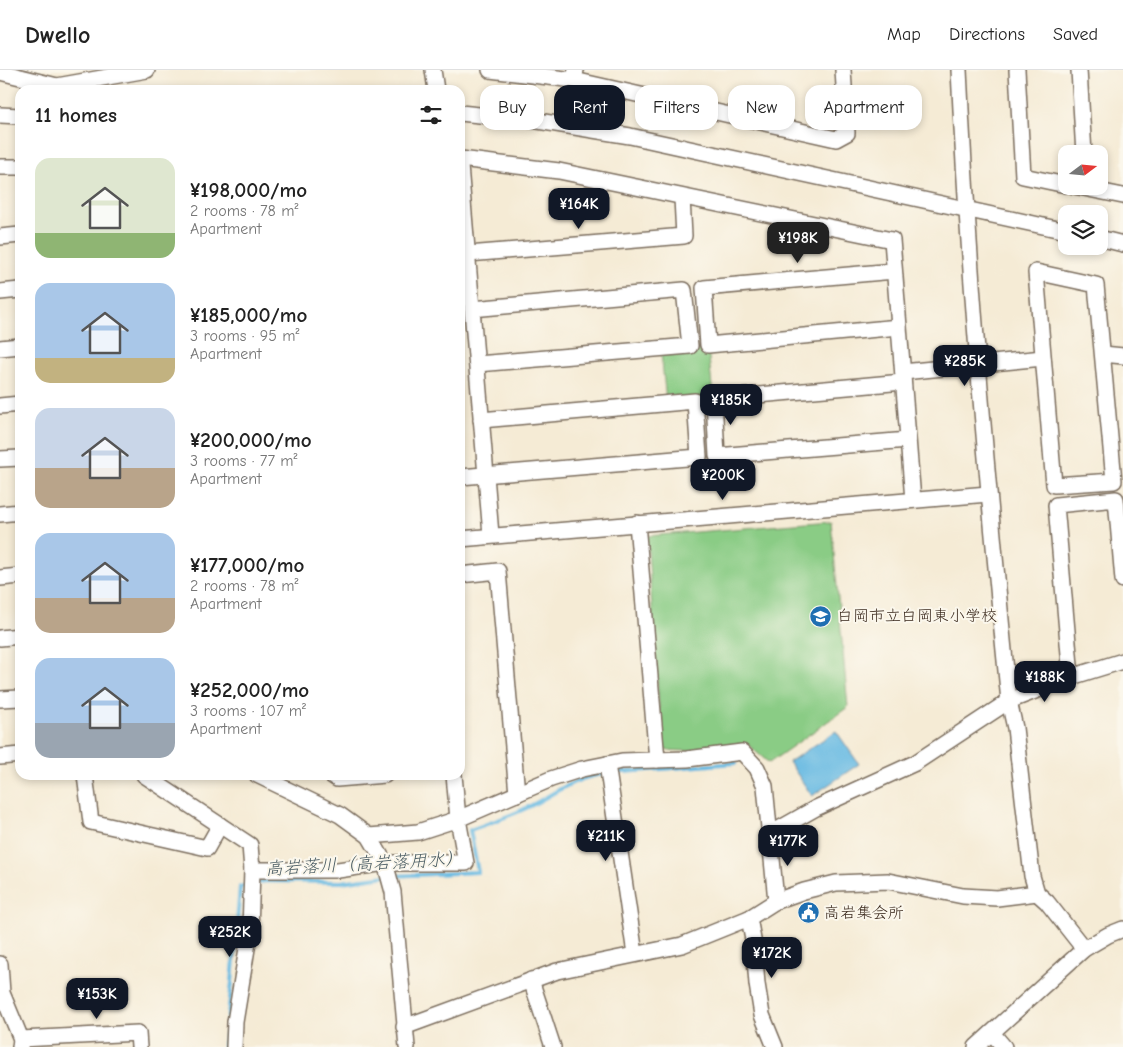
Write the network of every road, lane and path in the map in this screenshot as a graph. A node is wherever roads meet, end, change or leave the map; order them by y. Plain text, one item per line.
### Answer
1 (147, 70) edge
2 (434, 70) edge
3 (490, 70) edge
4 (842, 70) edge
5 (959, 70) edge
6 (1017, 70) edge
7 (1079, 70) edge
8 (131, 71) edge
9 (0, 72) edge
10 (575, 75) edge
11 (39, 76) edge
12 (54, 85) edge
13 (61, 85) edge
14 (436, 85) edge
15 (465, 114) edge
16 (0, 115) edge
17 (15, 116) edge
18 (1083, 145) edge
19 (465, 160) edge
20 (0, 167) edge
21 (15, 167) edge
22 (1058, 183) edge
23 (1108, 193) edge
24 (1123, 196) edge
25 (682, 198) junction
26 (966, 209) junction
27 (465, 225) edge
28 (1058, 229) edge
29 (15, 236) edge
30 (0, 237) edge
31 (1108, 240) edge
32 (1123, 244) edge
33 (468, 254) junction
34 (894, 271) junction
35 (15, 290) edge
36 (0, 292) edge
37 (472, 309) junction
38 (899, 327) junction
39 (15, 346) edge
40 (0, 348) edge
41 (1103, 354) junction
42 (1123, 356) edge
43 (1043, 358) junction
44 (477, 364) junction
45 (978, 364) junction
46 (903, 377) junction
47 (15, 404) edge
48 (0, 406) edge
49 (481, 420) junction
50 (908, 440) junction
51 (15, 458) edge
52 (0, 459) edge
53 (486, 475) junction
54 (465, 477) edge
55 (988, 494) junction
56 (913, 500) junction
57 (15, 512) edge
58 (0, 514) edge
59 (637, 523) junction
60 (491, 536) junction
61 (465, 539) edge
62 (465, 574) edge
63 (15, 576) edge
64 (0, 578) edge
65 (1123, 580) edge
66 (15, 636) edge
67 (0, 638) edge
68 (1123, 661) edge
69 (1072, 677) junction
70 (15, 698) edge
71 (0, 699) edge
72 (1009, 701) junction
73 (15, 756) edge
74 (0, 757) edge
75 (657, 760) junction
76 (606, 764) junction
77 (86, 780) edge
78 (152, 780) edge
79 (267, 780) edge
80 (454, 780) edge
81 (517, 794) junction
82 (458, 819) junction
83 (220, 825) junction
84 (770, 834) junction
85 (369, 836) junction
86 (385, 863) junction
87 (252, 870) junction
88 (1037, 893) junction
89 (776, 902) junction
90 (749, 918) junction
91 (1123, 929) edge
92 (1084, 949) junction
93 (635, 954) junction
94 (0, 964) edge
95 (531, 980) junction
96 (404, 1026) junction
97 (992, 1032) junction
98 (21, 1043) edge
99 (139, 1047) edge
100 (234, 1047) edge
101 (407, 1047) edge
102 (553, 1047) edge
103 (775, 1047) edge
104 (976, 1047) edge
105 (1004, 1047) edge

1 - 8 street
2 - 14 street
3 - 10 street
4 - 10 street
5 - 26 street
6 - 22 street
7 - 18 street
8 - 13 street
9 - 11 street
11 - 12 street
15 - 26 street
16 - 17 street
19 - 25 street
20 - 21 street
23 - 24 street
25 - 33 street
25 - 34 street
26 - 28 street
26 - 45 street
27 - 33 street
29 - 30 street
31 - 32 street
33 - 37 street
34 - 38 street
34 - 38 street
35 - 36 street
37 - 44 street
37 - 44 street
38 - 46 street
39 - 40 street
41 - 42 street
41 - 43 street
41 - 43 street
43 - 45 street
44 - 49 street
45 - 46 street
45 - 55 street
46 - 50 street
46 - 50 street
47 - 48 street
49 - 53 street
49 - 53 street
50 - 56 street
51 - 52 street
53 - 54 street
53 - 60 street
55 - 56 street
55 - 72 street
56 - 59 street
57 - 58 street
59 - 60 street
59 - 75 street
60 - 61 street
62 - 81 street
63 - 64 street
65 - 69 street
66 - 67 street
68 - 69 street
69 - 72 street
70 - 71 street
72 - 84 street
72 - 88 street
73 - 74 street
75 - 76 street
75 - 84 street
76 - 81 street
76 - 93 street
77 - 83 street
78 - 83 street
79 - 85 street
80 - 82 street
81 - 82 street
82 - 85 street
82 - 86 street
83 - 87 street
84 - 89 street
85 - 86 street
86 - 87 street
86 - 96 street
87 - 100 street
88 - 89 street
88 - 92 street
89 - 90 street
90 - 93 street
90 - 103 street
91 - 92 street
92 - 97 street
93 - 95 street
94 - 98 street
95 - 96 street
95 - 102 street
96 - 101 street
97 - 104 street
97 - 105 street
98 - 99 street

